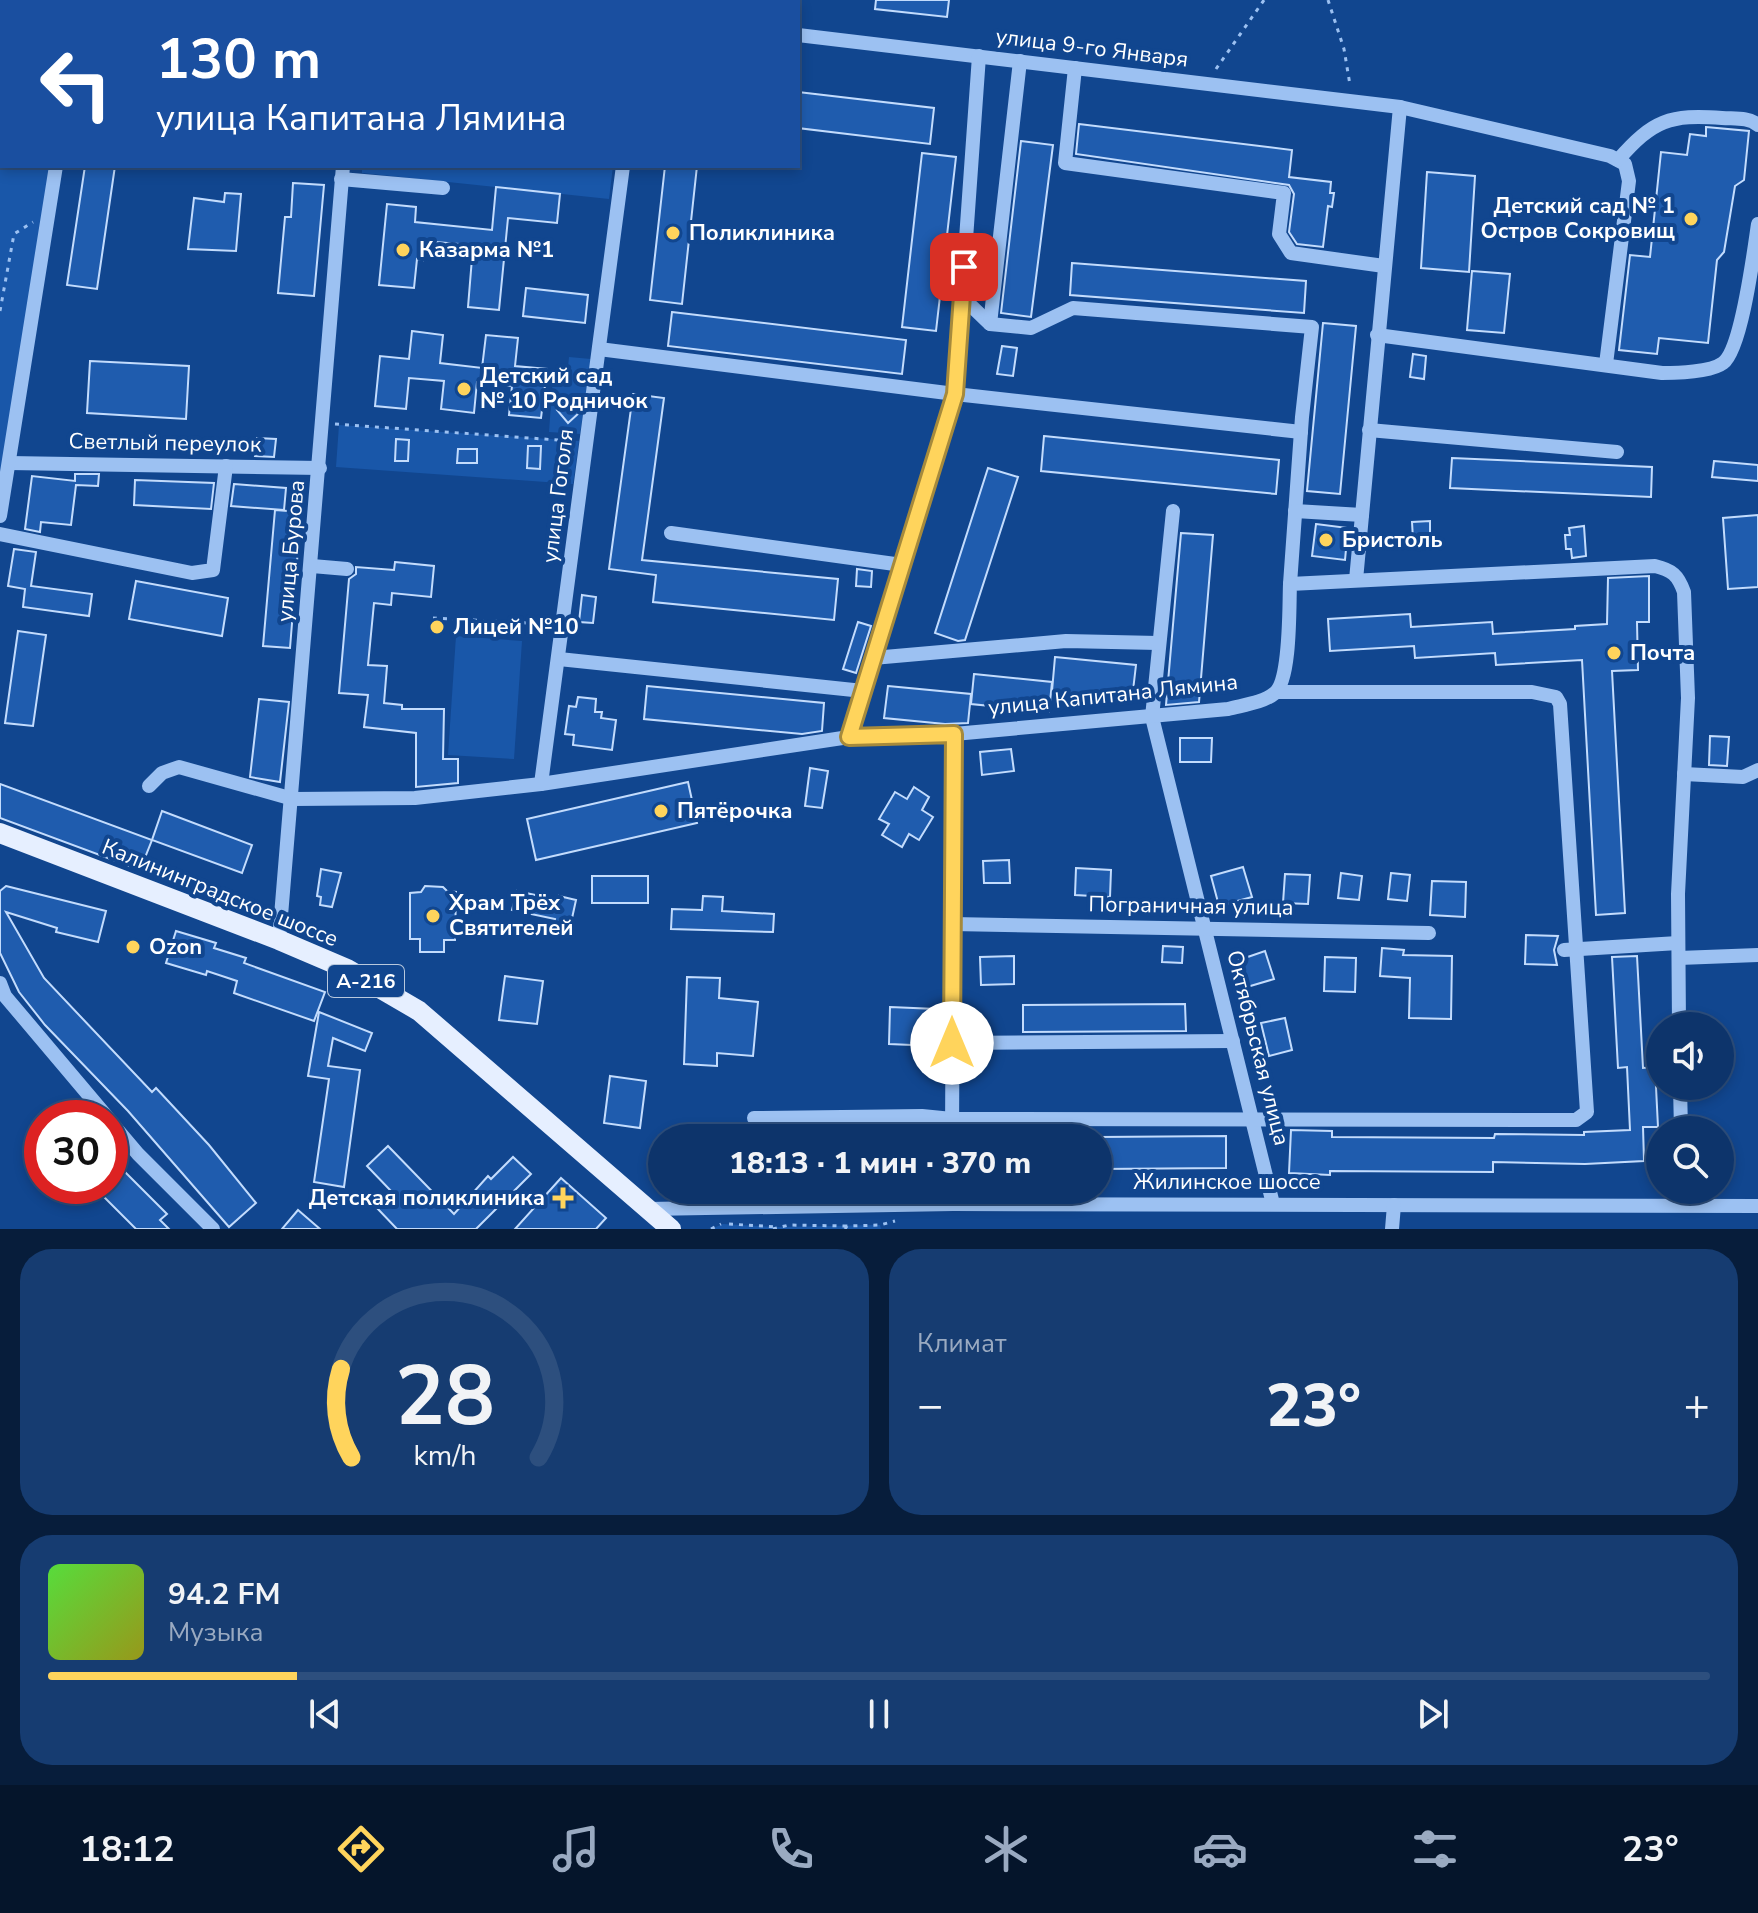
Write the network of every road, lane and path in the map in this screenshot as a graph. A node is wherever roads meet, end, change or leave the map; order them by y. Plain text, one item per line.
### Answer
1 (1264, 0) edge
2 (1328, 0) edge
3 (800, 35) edge
4 (979, 56) junction
5 (1020, 61) junction
6 (1075, 68) junction
7 (1206, 84) junction
8 (1352, 102) junction
9 (1400, 107) junction
10 (1758, 125) edge
11 (1618, 160) junction
12 (56, 168) edge
13 (623, 168) edge
14 (342, 172) edge
15 (443, 188) dead end
16 (38, 219) dead end
17 (1758, 224) edge
18 (1384, 266) junction
19 (962, 297) junction
20 (1, 302) edge
21 (0, 311) edge
22 (990, 324) junction
23 (1377, 335) junction
24 (599, 349) junction
25 (1606, 364) junction
26 (955, 394) junction
27 (323, 424) junction
28 (1369, 430) junction
29 (1301, 432) junction
30 (576, 441) dead end
31 (1617, 452) dead end
32 (9, 463) junction
33 (226, 466) junction
34 (320, 468) junction
35 (1173, 511) dead end
36 (1295, 511) junction
37 (1362, 515) junction
38 (0, 516) edge
39 (671, 533) dead end
40 (0, 534) edge
41 (902, 565) junction
42 (312, 566) junction
43 (347, 569) dead end
44 (1356, 580) junction
45 (1290, 584) junction
46 (433, 618) dead end
47 (563, 625) junction
48 (1158, 643) junction
49 (873, 658) junction
50 (559, 659) junction
51 (863, 691) junction
52 (1277, 692) junction
53 (1152, 717) junction
54 (954, 734) junction
55 (849, 737) junction
56 (1758, 770) edge
57 (1684, 774) junction
58 (541, 784) junction
59 (149, 786) dead end
60 (293, 799) junction
61 (0, 833) edge
62 (952, 924) junction
63 (1206, 929) junction
64 (1429, 933) dead end
65 (279, 940) junction
66 (1571, 949) junction
67 (1679, 950) junction
68 (1758, 955) edge
69 (0, 983) edge
70 (1679, 1012) edge
71 (1233, 1041) junction
72 (952, 1043) junction
73 (93, 1100) edge
74 (754, 1118) dead end
75 (952, 1119) junction
76 (1253, 1121) junction
77 (952, 1124) edge
78 (128, 1142) edge
79 (1112, 1200) edge
80 (775, 1204) edge
81 (1273, 1204) junction
82 (1394, 1205) junction
83 (1758, 1206) edge
84 (1681, 1207) joint
85 (648, 1209) junction
86 (902, 1218) dead end
87 (775, 1228) edge
88 (846, 1228) edge
89 (213, 1229) edge
90 (671, 1229) edge
91 (711, 1229) edge
92 (1392, 1229) edge

1 - 7 path
2 - 8 path
3 - 4 street, улица 9-го Января
4 - 5 street, улица 9-го Января
4 - 19 street
5 - 6 street, улица 9-го Января
5 - 22 street
6 - 7 street, улица 9-го Января
6 - 18 street
7 - 8 street, улица 9-го Января
8 - 9 street, улица 9-го Января
9 - 11 street, улица 9-го Января
9 - 18 street
10 - 11 street
11 - 25 street
12 - 32 street
13 - 24 street, улица Гоголя
14 - 15 street
14 - 27 street, улица Бурова
16 - 20 path
17 - 25 street
18 - 23 street
19 - 22 street
19 - 26 street
20 - 21 path
22 - 29 street
23 - 25 street
23 - 28 street
24 - 26 street
24 - 47 street, улица Гоголя
26 - 29 street
26 - 41 street
27 - 30 path
27 - 34 street, улица Бурова
28 - 31 street
28 - 37 street
29 - 36 street
32 - 33 street, Светлый переулок
32 - 38 street
33 - 34 street, Светлый переулок
33 - 40 street
34 - 42 street, улица Бурова
35 - 48 street, Октябрьская улица
36 - 37 street
36 - 45 street
37 - 44 street
39 - 41 street
41 - 49 street
42 - 43 street
42 - 60 street, улица Бурова
44 - 45 street
44 - 57 street
45 - 52 street
46 - 47 path
47 - 50 street, улица Гоголя
48 - 49 street
48 - 53 street, Октябрьская улица
49 - 51 street
50 - 51 street
50 - 58 street, улица Гоголя
51 - 55 street
52 - 53 street, улица Капитана Лямина
52 - 66 street
53 - 54 street, улица Капитана Лямина
53 - 63 street, Октябрьская улица
54 - 55 street, улица Капитана Лямина
54 - 62 street
55 - 58 street, улица Капитана Лямина
56 - 57 street
57 - 67 street
58 - 60 street, улица Капитана Лямина
59 - 60 street, улица Капитана Лямина
60 - 65 street, улица Бурова
61 - 65 main road, Калининградское шоссе / А-216
62 - 63 street, Пограничная улица
62 - 72 street
63 - 64 street, Пограничная улица
63 - 71 street, Октябрьская улица
65 - 85 main road, Калининградское шоссе / А-216
66 - 67 street
66 - 76 street
67 - 68 street
67 - 70 street
69 - 73 street
71 - 72 street
71 - 76 street, Октябрьская улица
72 - 75 street
74 - 75 street
75 - 76 street
75 - 77 street
76 - 81 street, Октябрьская улица
78 - 89 street
79 - 81 street, Жилинское шоссе
80 - 85 street, Жилинское шоссе
81 - 82 street, Жилинское шоссе
82 - 84 street, Жилинское шоссе
82 - 92 street
83 - 84 street, Жилинское шоссе
85 - 90 main road, Калининградское шоссе / А-216
86 - 88 path
87 - 88 path
87 - 91 path

